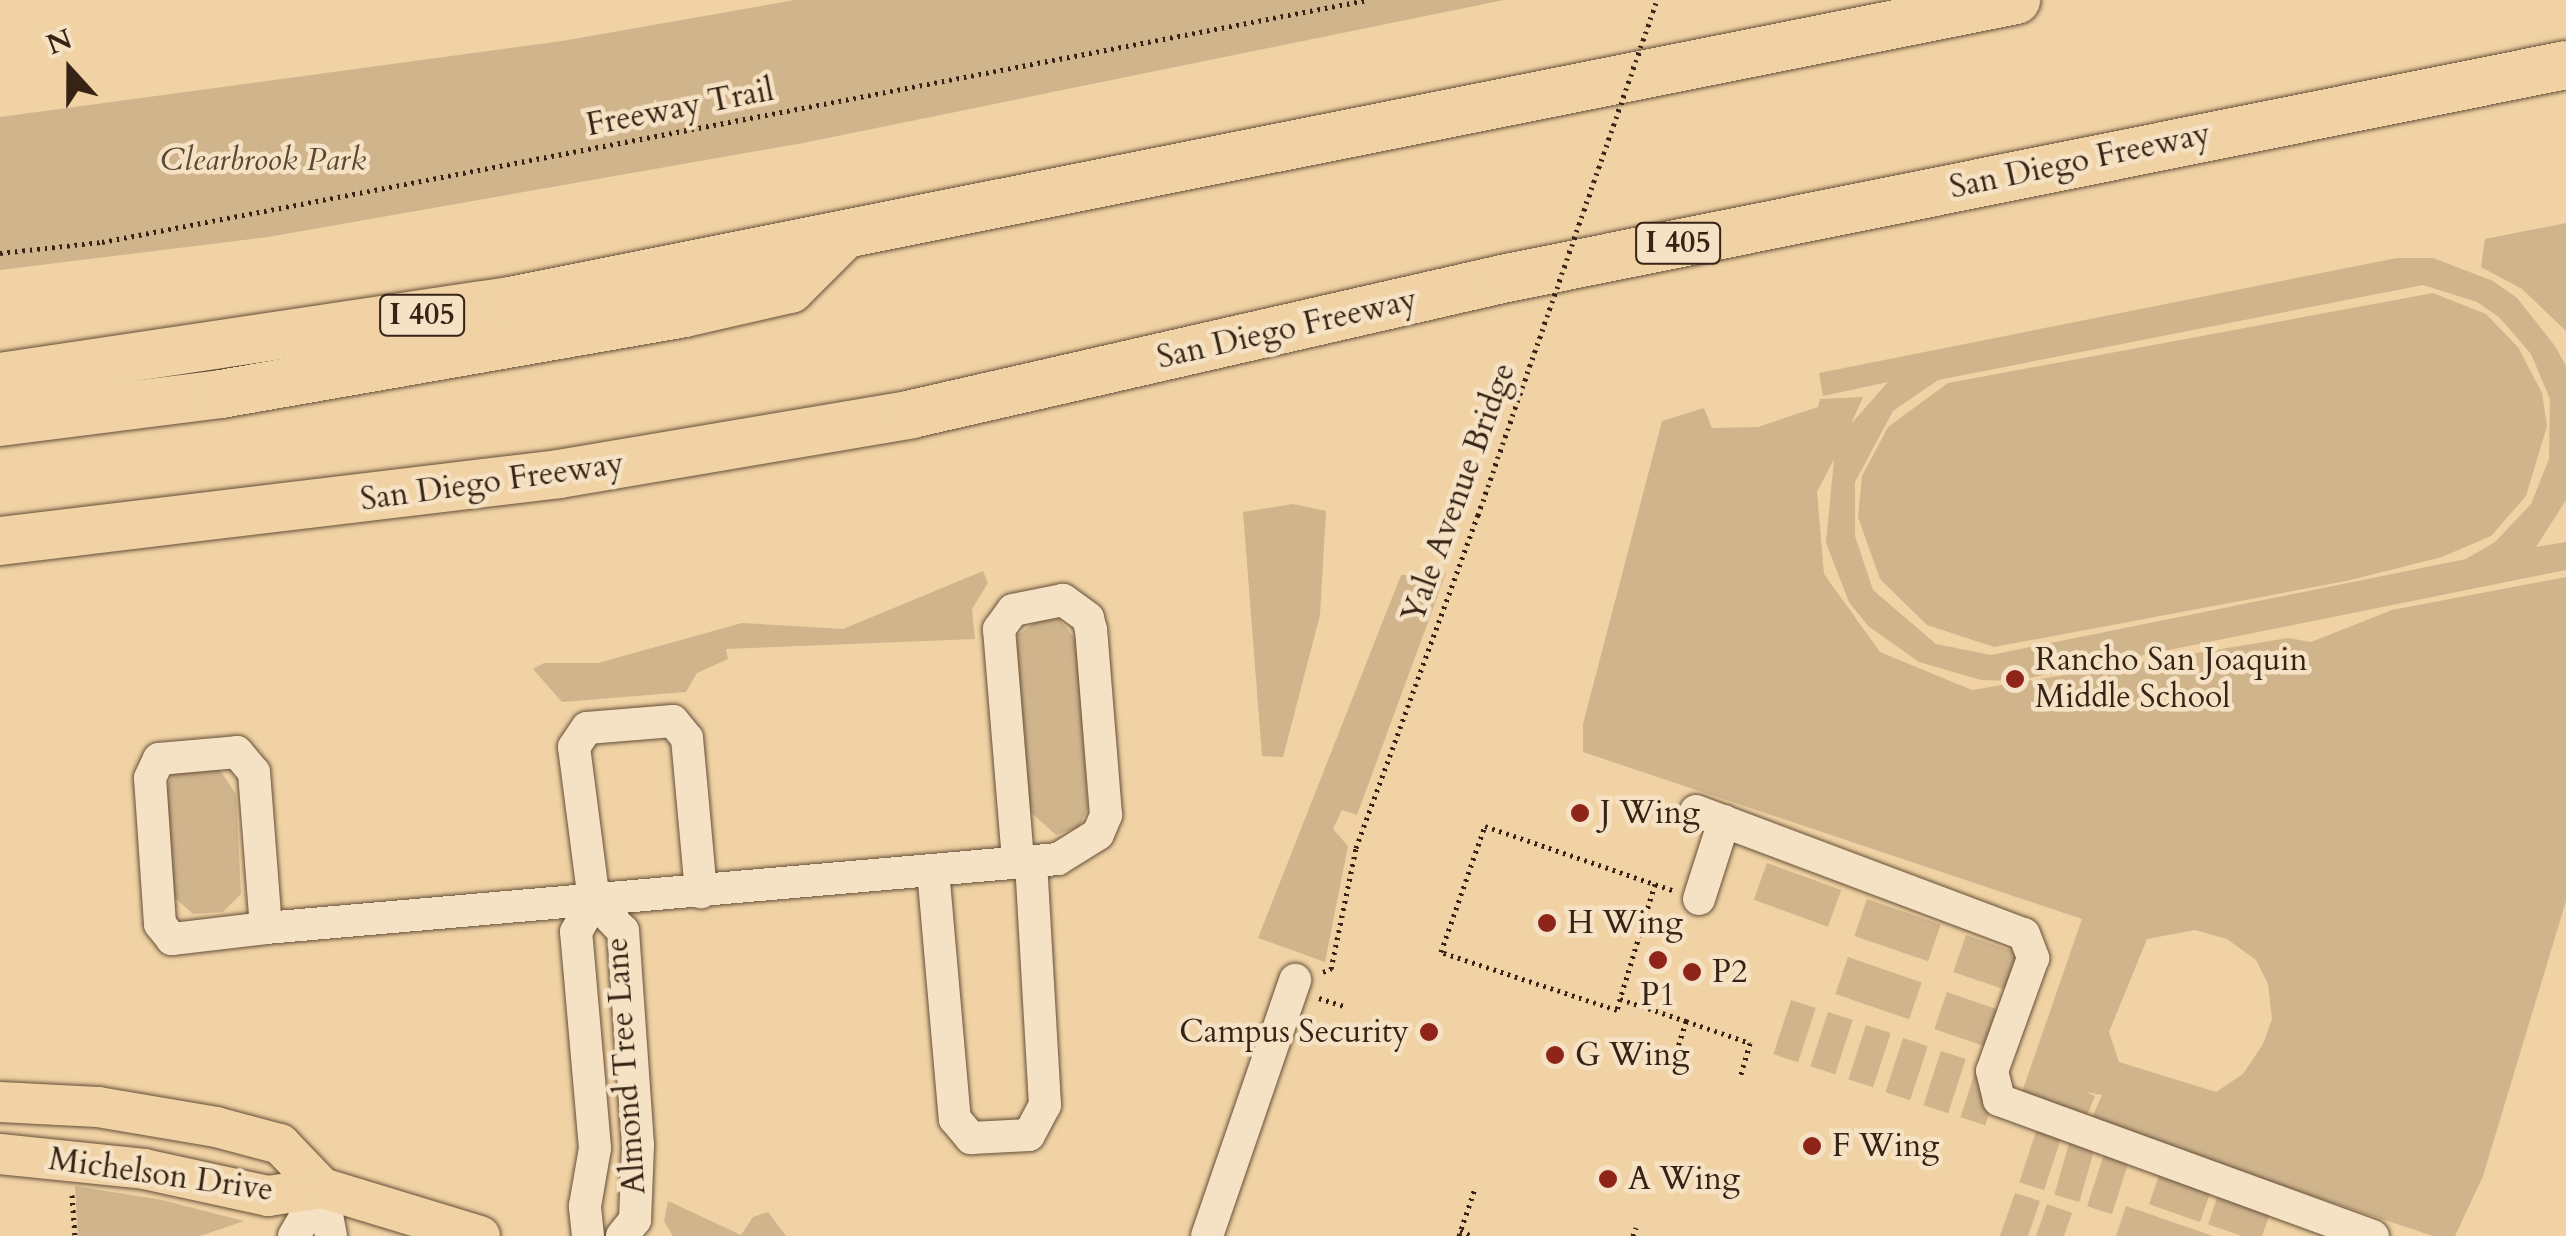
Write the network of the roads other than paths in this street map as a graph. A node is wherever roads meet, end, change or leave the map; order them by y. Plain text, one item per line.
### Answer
1 (2016, 0) edge
2 (2566, 65) edge
3 (842, 237) junction
4 (0, 377) edge
5 (0, 422) edge
6 (0, 541) edge
7 (1025, 861) junction
8 (933, 870) junction
9 (701, 892) junction
10 (1699, 899) road end
11 (594, 901) junction
12 (266, 928) junction
13 (1295, 980) road end
14 (0, 1102) edge
15 (0, 1154) edge
16 (322, 1188) junction
17 (294, 1236) edge
18 (331, 1236) edge
19 (480, 1236) edge
20 (588, 1236) edge
21 (622, 1236) edge
22 (1207, 1236) edge
23 (2372, 1236) edge

1 - 3 highway, I 405
2 - 6 highway, San Diego Freeway / I 405
3 - 4 highway, I 405
3 - 5 highway
7 - 7 street, Almond Tree Lane
7 - 8 street, Almond Tree Lane
7 - 8 street, Almond Tree Lane
8 - 9 street, Almond Tree Lane
9 - 11 street, Almond Tree Lane
9 - 11 street, Almond Tree Lane
10 - 23 street
11 - 12 street, Almond Tree Lane
11 - 20 street, Almond Tree Lane
11 - 21 street, Almond Tree Lane
12 - 12 street, Almond Tree Lane
13 - 22 street
14 - 16 main road, Michelson Drive
15 - 16 main road, Michelson Drive
16 - 17 street
16 - 18 street
16 - 19 main road, Michelson Drive

